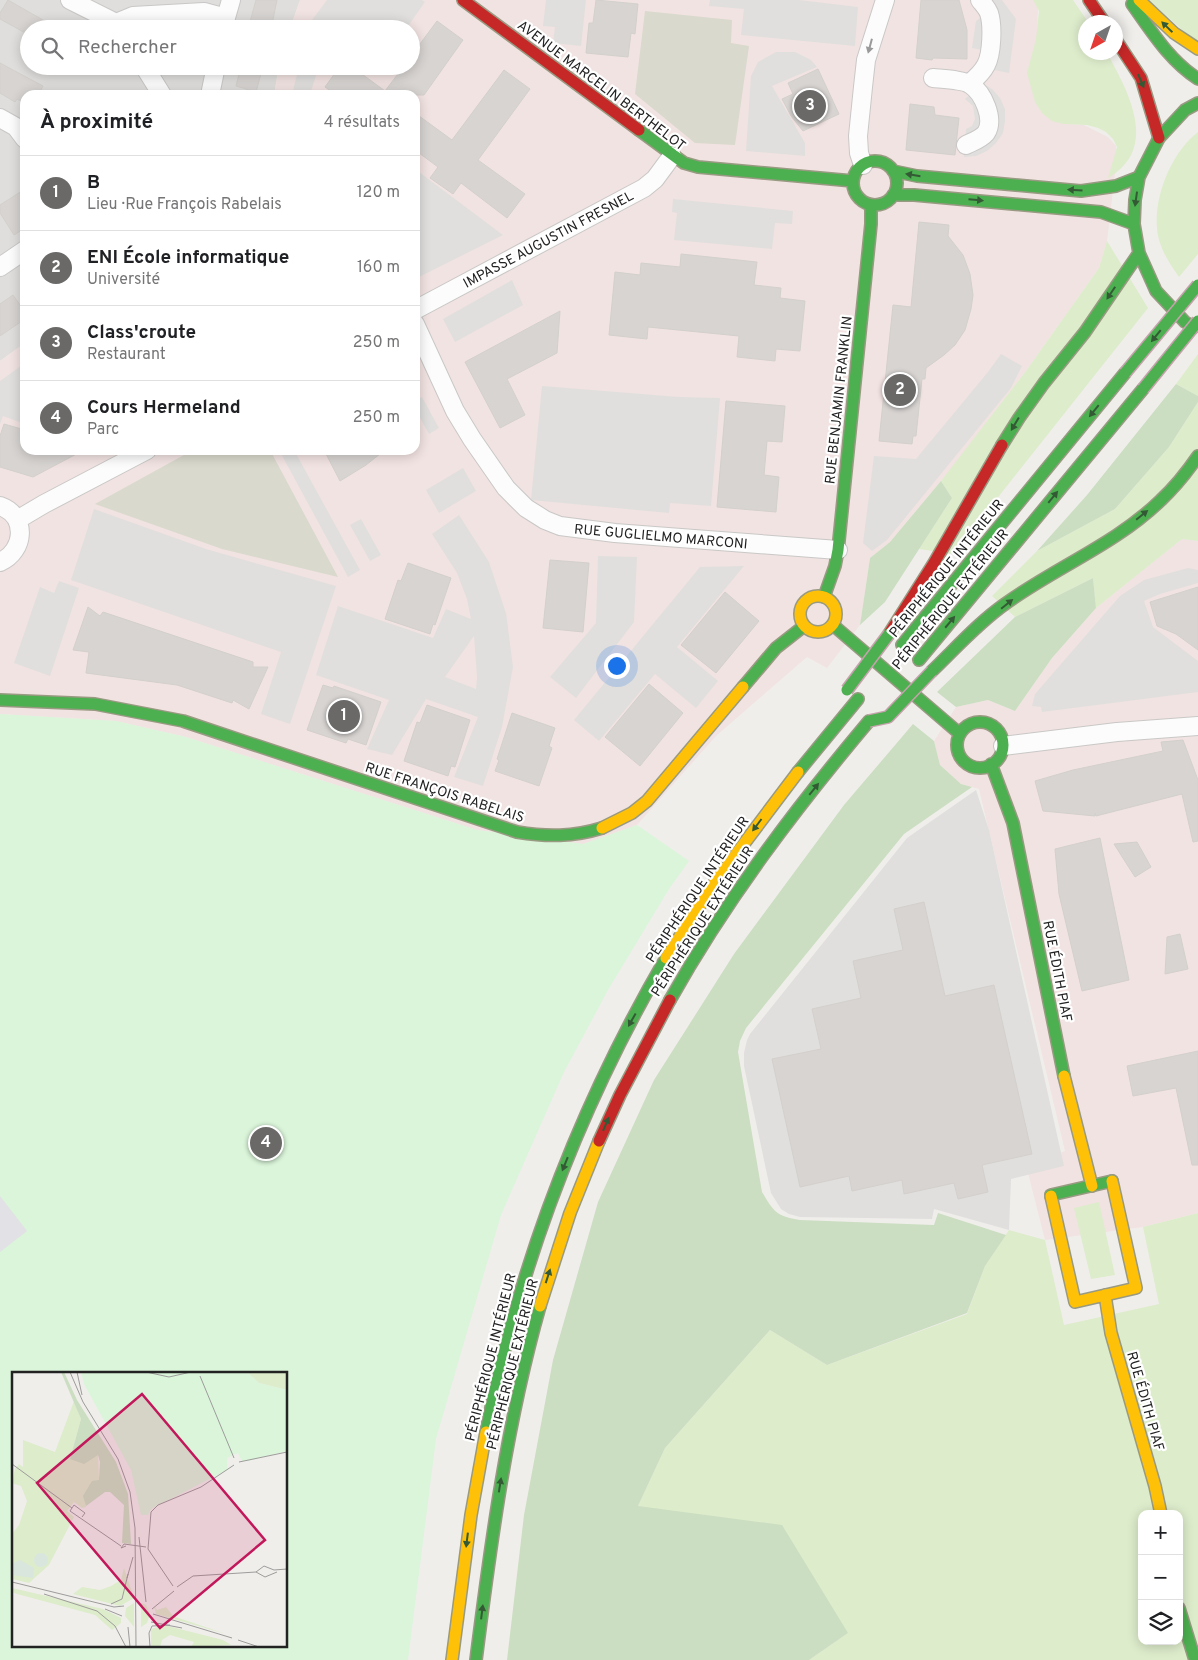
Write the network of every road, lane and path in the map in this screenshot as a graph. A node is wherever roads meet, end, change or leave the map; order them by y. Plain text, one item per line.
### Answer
1 (70, 0) edge
2 (231, 0) edge
3 (463, 0) edge
4 (885, 0) edge
5 (980, 0) edge
6 (1089, 0) edge
7 (1129, 0) edge
8 (1139, 0) edge
9 (1099, 15) edge
10 (107, 20) edge
11 (127, 20) edge
12 (219, 20) edge
13 (225, 20) edge
14 (1198, 49) edge
15 (1123, 51) edge
16 (150, 75) edge
17 (214, 75) edge
18 (933, 78) dead end
19 (1198, 79) edge
20 (970, 84) junction
21 (159, 90) edge
22 (211, 90) edge
23 (1198, 103) edge
24 (0, 118) edge
25 (20, 133) edge
26 (1159, 138) junction
27 (966, 145) dead end
28 (672, 156) junction
29 (863, 165) junction
30 (893, 171) junction
31 (1139, 177) junction
32 (853, 181) junction
33 (893, 195) junction
34 (871, 205) junction
35 (1134, 224) junction
36 (20, 253) edge
37 (1138, 253) junction
38 (0, 267) edge
39 (1198, 285) edge
40 (420, 307) edge
41 (1198, 321) edge
42 (1198, 330) edge
43 (420, 335) edge
44 (137, 455) edge
45 (1198, 456) edge
46 (0, 506) edge
47 (1160, 516) dead end
48 (17, 520) junction
49 (1110, 541) junction
50 (838, 550) junction
51 (0, 562) edge
52 (824, 596) junction
53 (833, 625) junction
54 (804, 626) junction
55 (877, 676) dead end
56 (894, 690) dead end
57 (844, 694) dead end
58 (861, 695) dead end
59 (0, 700) edge
60 (882, 705) dead end
61 (869, 721) junction
62 (1198, 726) edge
63 (960, 734) junction
64 (1003, 746) junction
65 (991, 764) junction
66 (787, 765) dead end
67 (787, 786) junction
68 (1092, 1186) junction
69 (1105, 1295) junction
70 (1160, 1510) edge
71 (1183, 1621) edge
72 (452, 1660) edge
73 (476, 1660) edge
74 (1195, 1660) edge

1 - 10 street
2 - 13 street
3 - 28 main road, AVENUE MARCELIN BERTHELOT
4 -> 29 street
5 - 20 street
6 - 9 main road
7 - 19 main road
14 -> 8 main road
11 - 12 street
15 -> 26 main road
16 - 21 street
17 - 22 street
18 - 20 street
20 - 27 street
23 - 26 main road
24 - 25 street
26 - 31 main road
28 - 32 main road, AVENUE MARCELIN BERTHELOT
28 - 40 street, IMPASSE AUGUSTIN FRESNEL
29 - 30 main road
29 - 32 main road
31 -> 30 main road
30 - 33 main road
31 -> 35 main road
32 - 34 main road
33 - 34 main road
33 -> 35 main road
34 - 50 main road, RUE BENJAMIN FRANKLIN
35 - 37 main road
36 - 38 street
37 - 42 main road
37 -> 57 main road, bridge
39 -> 55 main road, PÉRIPHÉRIQUE INTÉRIEUR, bridge
56 -> 41 main road, PÉRIPHÉRIQUE EXTÉRIEUR, bridge
43 - 50 street, RUE GUGLIELMO MARCONI
44 - 48 street
49 -> 45 main road
46 - 48 street
47 - 49 main road
48 - 51 street
61 -> 49 main road, bridge
50 - 52 main road, RUE BENJAMIN FRANKLIN
52 - 53 main road
52 - 54 main road
53 - 54 main road
53 - 63 main road
54 - 59 main road, RUE FRANÇOIS RABELAIS
58 - 67 main road, PÉRIPHÉRIQUE INTÉRIEUR
60 - 61 main road, PÉRIPHÉRIQUE EXTÉRIEUR
73 -> 61 main road, PÉRIPHÉRIQUE EXTÉRIEUR
62 - 64 street
63 - 64 main road
63 - 65 main road
64 - 65 main road
65 - 68 main road, RUE ÉDITH PIAF
66 - 67 main road
67 -> 72 main road, PÉRIPHÉRIQUE INTÉRIEUR
68 - 69 main road
68 - 69 main road
69 - 70 main road, RUE ÉDITH PIAF
71 - 74 main road

